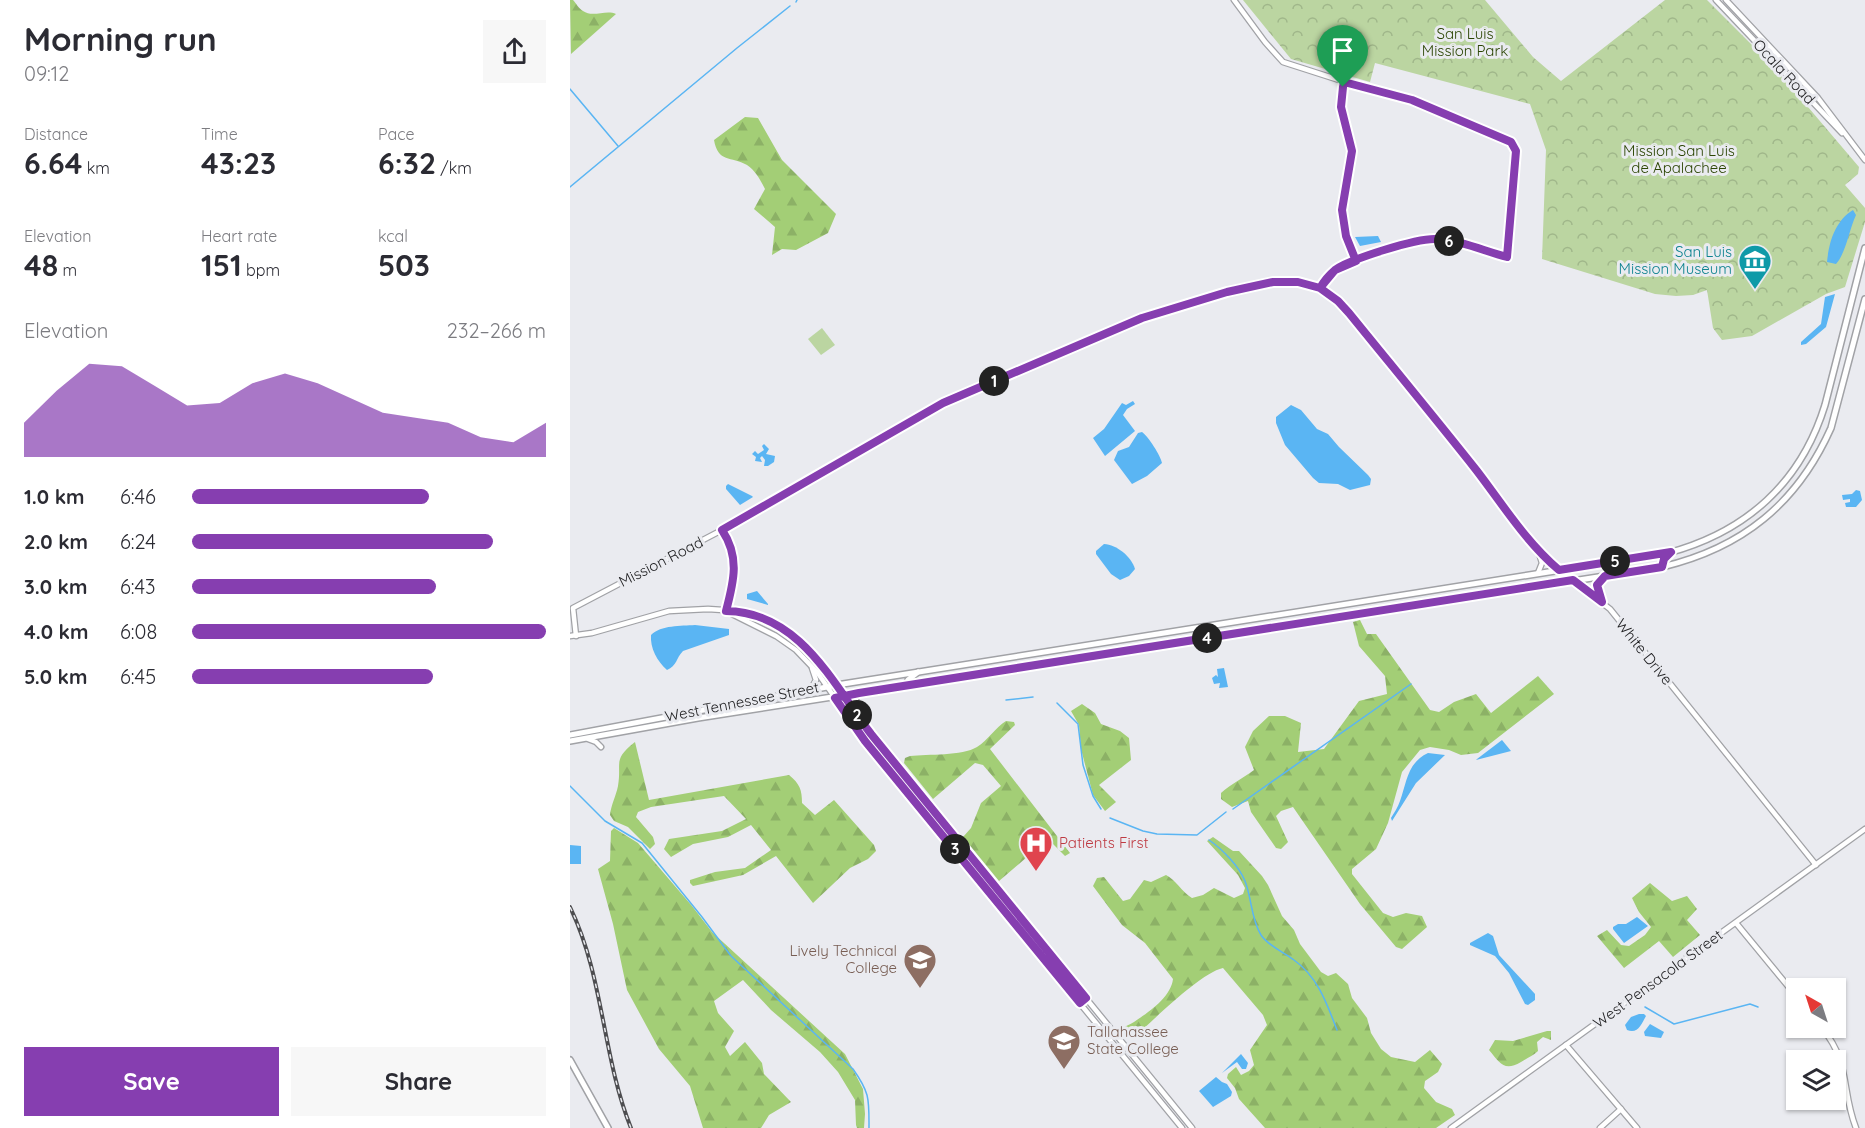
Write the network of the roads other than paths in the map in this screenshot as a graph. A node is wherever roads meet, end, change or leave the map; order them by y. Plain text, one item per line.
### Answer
1 (1234, 0) edge
2 (1716, 0) edge
3 (1726, 1) edge
4 (1722, 6) junction
5 (1344, 82) junction
6 (1811, 90) junction
7 (1806, 95) junction
8 (1834, 121) junction
9 (1864, 157) edge
10 (1865, 248) edge
11 (1356, 261) junction
12 (1857, 280) junction
13 (1865, 281) edge
14 (1320, 288) junction
15 (1865, 299) edge
16 (1830, 387) junction
17 (1841, 391) junction
18 (1819, 424) junction
19 (1825, 440) junction
20 (722, 530) junction
21 (1538, 550) junction
22 (1671, 552) junction
23 (1662, 567) junction
24 (1559, 570) junction
25 (1538, 573) junction
26 (1605, 576) junction
27 (1573, 580) junction
28 (1398, 596) junction
29 (1602, 602) junction
30 (1388, 610) junction
31 (726, 611) junction
32 (1296, 611) junction
33 (1297, 624) junction
34 (1195, 628) junction
35 (573, 636) edge
36 (1197, 640) junction
37 (1045, 651) junction
38 (1048, 663) junction
39 (812, 665) junction
40 (920, 671) junction
41 (837, 685) junction
42 (828, 686) junction
43 (906, 686) junction
44 (811, 689) junction
45 (859, 693) junction
46 (770, 696) junction
47 (844, 696) junction
48 (835, 698) junction
49 (756, 709) junction
50 (688, 712) junction
51 (858, 717) junction
52 (680, 721) junction
53 (570, 735) edge
54 (586, 738) junction
55 (570, 741) edge
56 (602, 747) dead end
57 (932, 808) junction
58 (926, 813) junction
59 (942, 821) junction
60 (936, 826) junction
61 (1865, 829) edge
62 (1816, 865) junction
63 (1022, 920) junction
64 (1736, 923) junction
65 (1017, 925) junction
66 (1786, 984) edge
67 (1086, 998) junction
68 (1080, 1003) junction
69 (1830, 1038) edge
70 (1566, 1045) junction
71 (570, 1060) edge
72 (1143, 1068) junction
73 (1137, 1073) junction
74 (1621, 1109) junction
75 (608, 1128) edge
76 (1182, 1128) edge
77 (1192, 1128) edge
78 (1451, 1128) edge
79 (1600, 1128) edge
80 (1637, 1128) edge
81 (1856, 1128) edge

1 - 5 street
2 - 4 street, Ocala Road
3 - 4 street
3 - 6 street, Ocala Road
4 - 7 street, Ocala Road
5 - 11 street
5 - 11 street
6 - 7 street
6 - 8 street, Ocala Road
7 - 8 street, Ocala Road
8 - 9 street, Ocala Road
10 - 12 main road, West Tennessee Street
11 - 14 street
12 - 13 main road
12 - 16 main road, West Tennessee Street
14 - 20 street, Mission Road
14 - 21 street, White Drive
15 - 17 main road, West Tennessee Street
16 - 17 main road
16 - 18 main road, West Tennessee Street
17 - 19 main road, West Tennessee Street
18 - 19 main road
18 - 22 main road, West Tennessee Street
19 - 23 main road, West Tennessee Street
20 - 31 street
20 - 35 street, Mission Road
21 - 24 street, White Drive
21 - 25 street
22 - 23 main road
22 - 24 main road, West Tennessee Street
23 - 26 main road, West Tennessee Street
24 - 25 main road, West Tennessee Street
24 - 27 street, White Drive
25 - 28 main road, West Tennessee Street
26 - 27 main road, West Tennessee Street
26 - 29 street
27 - 29 street, White Drive
27 - 30 main road, West Tennessee Street
28 - 30 main road
28 - 32 main road, West Tennessee Street
29 - 62 street, White Drive
30 - 33 main road, West Tennessee Street
31 - 35 street
31 - 39 street
31 - 41 street
32 - 33 main road
32 - 34 main road, West Tennessee Street
33 - 36 main road, West Tennessee Street
34 - 36 main road
34 - 37 main road, West Tennessee Street
36 - 38 main road, West Tennessee Street
37 - 38 main road
37 - 40 main road, West Tennessee Street
38 - 43 main road, West Tennessee Street
39 - 42 street
39 - 44 street
40 - 41 main road, West Tennessee Street
40 - 43 main road
41 - 42 main road, West Tennessee Street
41 - 47 street
42 - 44 main road, West Tennessee Street
42 - 48 street
43 - 45 main road, West Tennessee Street
44 - 46 main road, West Tennessee Street
45 - 47 main road, West Tennessee Street
45 - 51 street
46 - 49 main road
46 - 50 main road, West Tennessee Street
47 - 48 main road, West Tennessee Street
47 - 51 street
48 - 49 main road, West Tennessee Street
48 - 58 street
49 - 52 main road, West Tennessee Street
50 - 52 main road
50 - 53 main road, West Tennessee Street
51 - 57 street
52 - 54 main road, West Tennessee Street
54 - 55 main road, West Tennessee Street
54 - 56 street
57 - 58 street
57 - 58 street
57 - 59 street
58 - 60 street
59 - 60 street
59 - 63 street
60 - 65 street
61 - 62 street, West Pensacola Street
62 - 64 street, West Pensacola Street
63 - 65 street
63 - 67 street
64 - 66 street
64 - 70 street, West Pensacola Street
65 - 68 street
67 - 68 street
67 - 72 street
68 - 73 street
69 - 81 street
70 - 74 street
70 - 78 street, West Pensacola Street
71 - 75 main road
72 - 73 street
72 - 77 street
73 - 76 street
74 - 79 street
74 - 80 street

